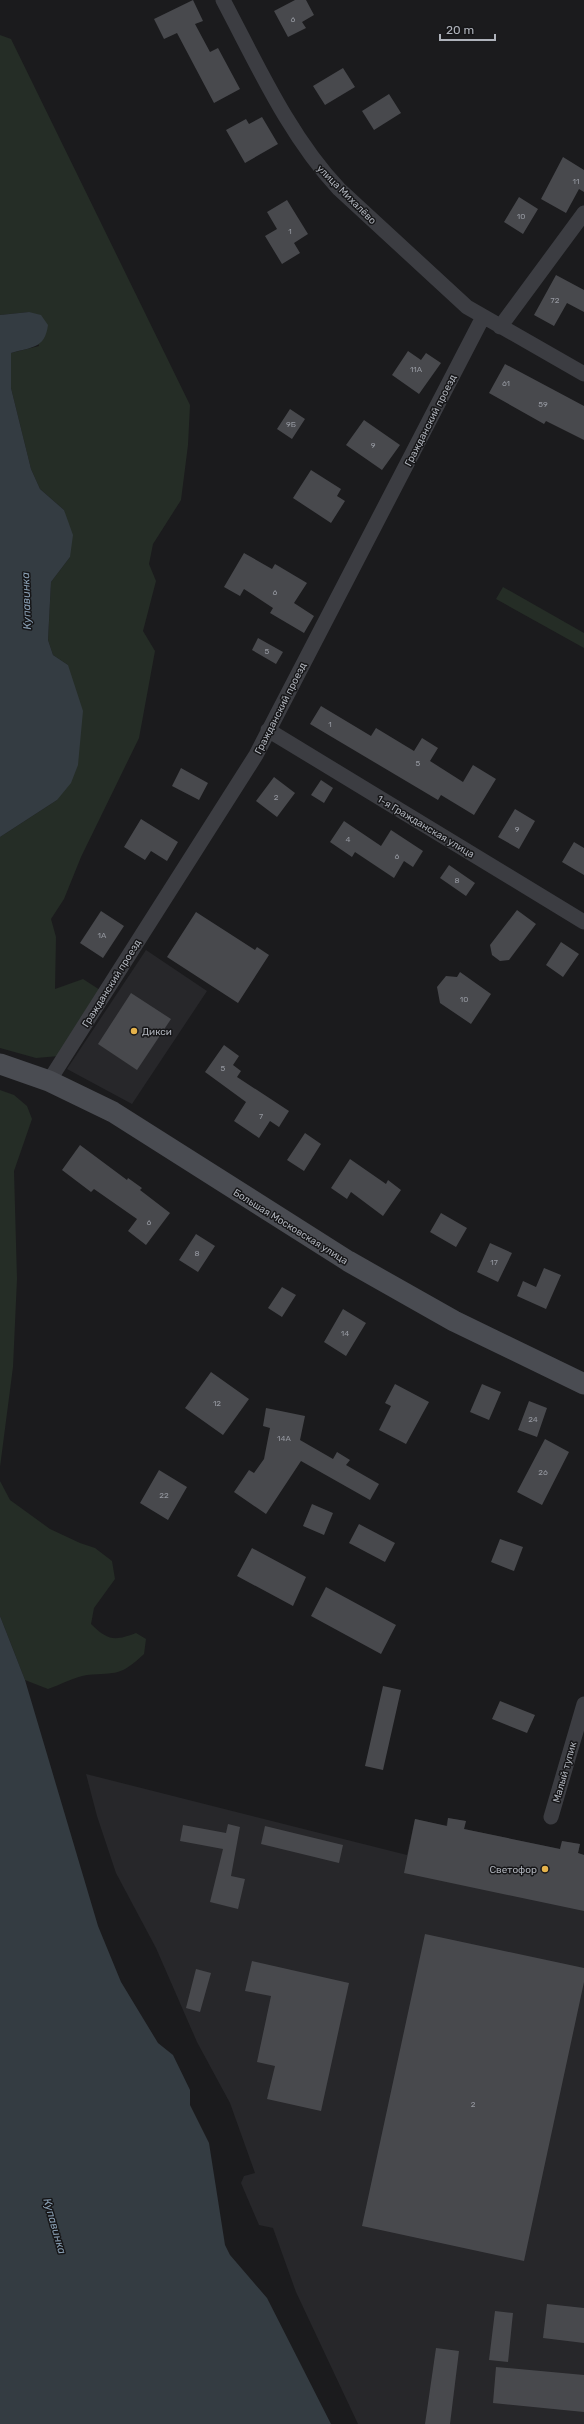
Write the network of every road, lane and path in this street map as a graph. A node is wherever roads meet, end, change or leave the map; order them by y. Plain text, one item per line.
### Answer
1 (222, 0) edge
2 (584, 213) edge
3 (483, 317) junction
4 (500, 327) junction
5 (584, 374) edge
6 (268, 730) junction
7 (584, 922) edge
8 (0, 1064) edge
9 (48, 1081) junction
10 (584, 1384) edge
11 (584, 1704) edge
12 (551, 1817) dead end

1 - 3 street, улица Михалёво
2 - 4 street
3 - 4 street, улица Михалёво
3 - 6 street, Гражданский проезд
4 - 5 street, улица Михалёво
6 - 7 street, 1-я Гражданская улица
6 - 9 street, Гражданский проезд
8 - 9 main road, Большая Московская улица
9 - 10 main road, Большая Московская улица
11 - 12 street, Малый тупик

